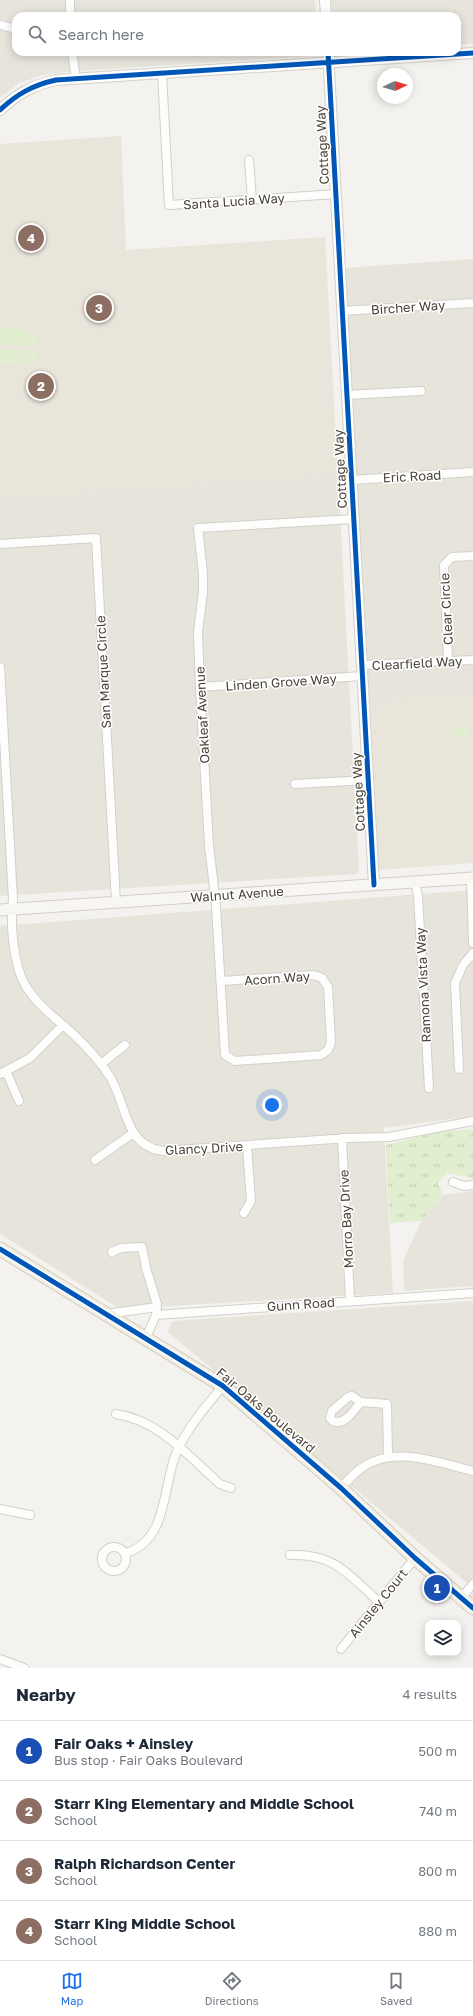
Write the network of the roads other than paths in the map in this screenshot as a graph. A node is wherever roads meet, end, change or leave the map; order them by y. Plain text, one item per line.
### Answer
1 (70, 0) edge
2 (325, 0) edge
3 (70, 12) edge
4 (326, 12) edge
5 (0, 25) edge
6 (12, 28) edge
7 (473, 53) edge
8 (461, 54) edge
9 (73, 56) edge
10 (328, 56) edge
11 (430, 56) edge
12 (329, 63) junction
13 (162, 73) junction
14 (76, 79) junction
15 (0, 110) edge
16 (249, 160) dead end
17 (336, 194) junction
18 (252, 200) junction
19 (473, 303) edge
20 (342, 311) junction
21 (421, 391) dead end
22 (347, 395) junction
23 (473, 472) edge
24 (352, 480) junction
25 (354, 519) junction
26 (0, 544) edge
27 (473, 556) edge
28 (473, 660) edge
29 (448, 661) junction
30 (362, 665) junction
31 (0, 667) edge
32 (362, 676) junction
33 (200, 687) junction
34 (368, 780) junction
35 (295, 784) dead end
36 (472, 878) edge
37 (415, 882) junction
38 (374, 885) junction
39 (214, 896) junction
40 (116, 902) junction
41 (12, 909) junction
42 (0, 910) edge
43 (473, 943) edge
44 (473, 953) edge
45 (221, 981) junction
46 (63, 1025) junction
47 (125, 1045) dead end
48 (228, 1058) joint
49 (101, 1064) junction
50 (459, 1069) dead end
51 (3, 1073) edge
52 (429, 1088) dead end
53 (19, 1101) dead end
54 (473, 1121) edge
55 (133, 1133) junction
56 (342, 1138) junction
57 (247, 1146) junction
58 (94, 1160) dead end
59 (453, 1182) dead end
60 (473, 1185) edge
61 (244, 1213) dead end
62 (0, 1250) edge
63 (112, 1252) dead end
64 (473, 1293) edge
65 (350, 1300) junction
66 (156, 1311) junction
67 (104, 1314) junction
68 (145, 1340) junction
69 (223, 1386) junction
70 (361, 1402) dead end
71 (116, 1414) dead end
72 (179, 1448) junction
73 (388, 1457) junction
74 (473, 1469) edge
75 (231, 1488) dead end
76 (341, 1488) junction
77 (0, 1509) edge
78 (30, 1515) dead end
79 (126, 1553) dead end
80 (290, 1555) dead end
81 (415, 1558) junction
82 (473, 1584) edge
83 (461, 1598) junction
84 (379, 1602) junction
85 (473, 1608) edge
86 (341, 1649) dead end
87 (0, 1659) edge
88 (24, 1668) edge

1 - 3 street
2 - 4 street
5 - 6 street
7 - 8 street
9 - 14 street
10 - 12 street, Cottage Way
11 - 12 street
12 - 13 street
12 - 17 street, Cottage Way
13 - 14 street
13 - 18 street, Santa Lucia Way
14 - 15 street
16 - 18 street
17 - 18 street, Santa Lucia Way
17 - 20 street, Cottage Way
19 - 20 street, Bircher Way
20 - 22 street, Cottage Way
21 - 22 street
22 - 24 street, Cottage Way
23 - 24 street, Eric Road
24 - 25 street, Cottage Way
25 - 30 street, Cottage Way
25 - 33 street, Oakleaf Avenue
26 - 40 street, San Marque Circle
27 - 29 street, Clear Circle
28 - 29 street, Clearfield Way
29 - 30 street, Clearfield Way
30 - 32 street, Cottage Way
31 - 41 street
32 - 33 street, Linden Grove Way
32 - 34 street, Cottage Way
33 - 39 street, Oakleaf Avenue
34 - 35 street
34 - 38 street, Cottage Way
36 - 37 main road, Walnut Avenue
36 - 43 street
37 - 38 main road, Walnut Avenue
37 - 52 street, Ramona Vista Way
38 - 39 main road, Walnut Avenue
39 - 40 main road, Walnut Avenue
39 - 45 street, Oakleaf Avenue
40 - 41 main road, Walnut Avenue
41 - 42 main road, Walnut Avenue
41 - 46 street, Glancy Drive
44 - 50 street
45 - 48 street, Oakleaf Avenue
45 - 48 street, Acorn Way
46 - 49 street, Glancy Drive
46 - 51 street
47 - 49 street
49 - 55 street, Glancy Drive
51 - 53 street
54 - 56 street, Glancy Drive
55 - 57 street, Glancy Drive
55 - 58 street
56 - 57 street, Glancy Drive
56 - 65 street, Morro Bay Drive
57 - 61 street
59 - 60 street
62 - 67 main road, Fair Oaks Boulevard
63 - 66 street
64 - 65 street, Gunn Road
65 - 66 street, Gunn Road
66 - 67 street, Gunn Road
66 - 68 street
67 - 68 main road, Fair Oaks Boulevard
68 - 69 main road, Fair Oaks Boulevard
69 - 72 street
69 - 76 main road, Fair Oaks Boulevard
70 - 73 street
71 - 72 street
72 - 75 street
72 - 79 street
73 - 74 street
73 - 76 street
76 - 81 main road, Fair Oaks Boulevard
77 - 78 street
80 - 84 street
81 - 83 main road, Fair Oaks Boulevard
81 - 84 street, Ainsley Court
82 - 83 street
83 - 85 main road, Fair Oaks Boulevard
84 - 86 street, Ainsley Court
87 - 88 street

